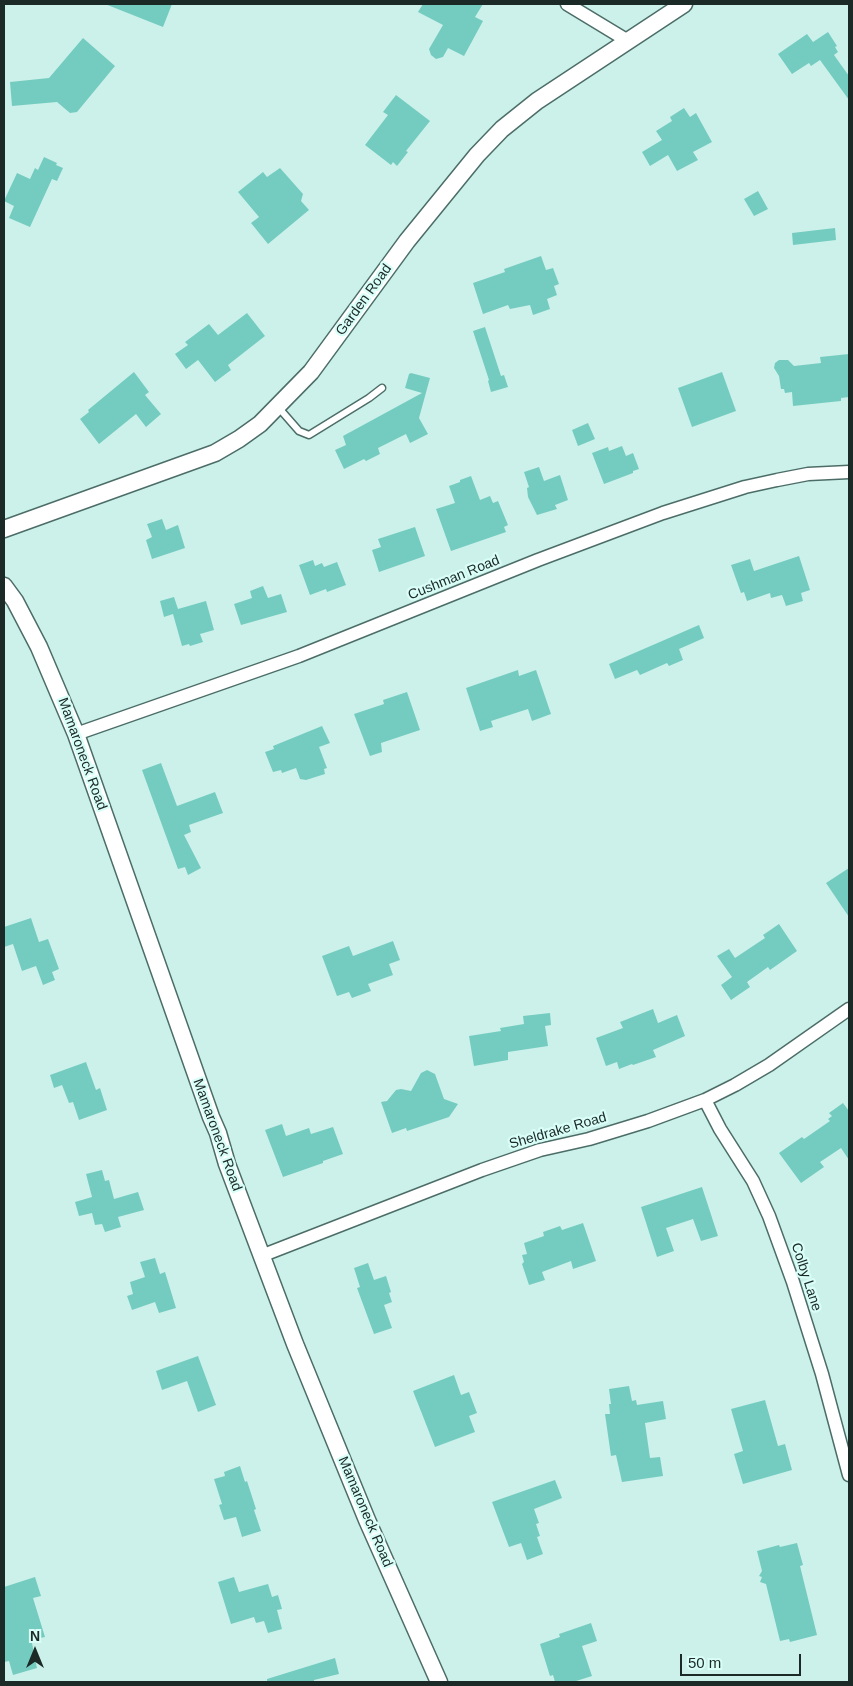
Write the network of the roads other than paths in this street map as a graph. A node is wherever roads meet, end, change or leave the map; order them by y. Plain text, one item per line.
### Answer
1 (567, 4) edge
2 (684, 4) edge
3 (628, 41) junction
4 (382, 388) dead end
5 (278, 407) junction
6 (849, 472) edge
7 (4, 529) edge
8 (4, 586) edge
9 (76, 734) junction
10 (849, 1009) edge
11 (705, 1100) junction
12 (261, 1256) junction
13 (849, 1475) edge
14 (439, 1682) edge

1 - 3 street
2 - 3 street, Garden Road
3 - 5 street, Garden Road
4 - 5 lane
5 - 7 street, Garden Road
6 - 9 street, Cushman Road
8 - 9 street, Mamaroneck Road
9 - 12 street, Mamaroneck Road
10 - 11 street, Sheldrake Road
11 - 12 street, Sheldrake Road
11 - 13 street, Colby Lane
12 - 14 street, Mamaroneck Road

